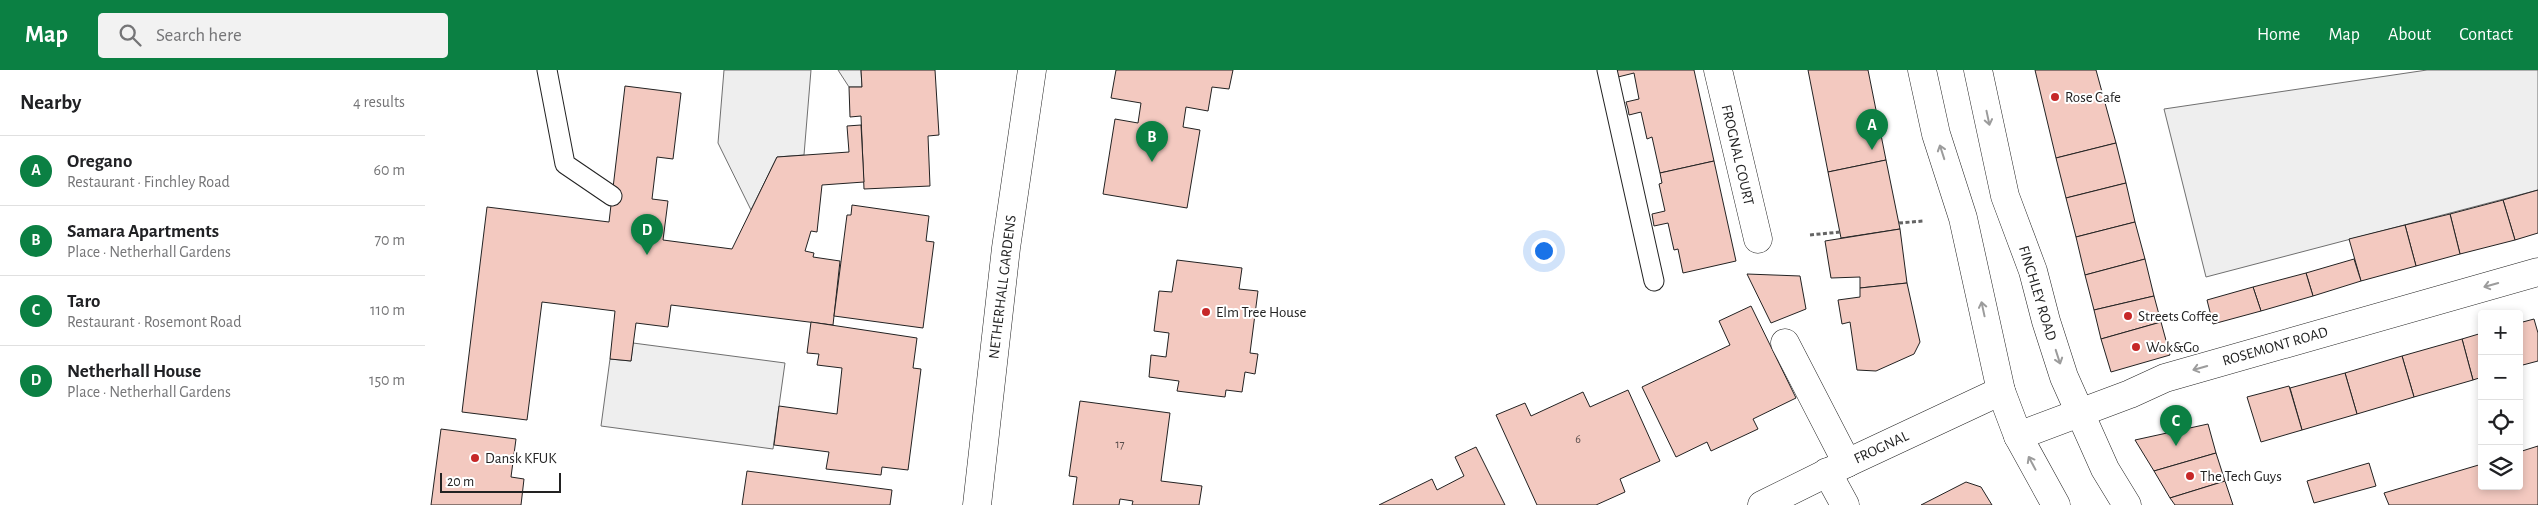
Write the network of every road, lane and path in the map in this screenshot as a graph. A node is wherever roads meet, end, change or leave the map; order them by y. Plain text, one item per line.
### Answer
1 (547, 70) edge
2 (1032, 70) edge
3 (1607, 70) edge
4 (1719, 70) edge
5 (1921, 70) edge
6 (1978, 70) edge
7 (612, 196) dead end
8 (1923, 221) dead end
9 (1899, 222) dead end
10 (1840, 232) dead end
11 (1810, 235) dead end
12 (1758, 239) dead end
13 (2538, 272) edge
14 (1654, 281) dead end
15 (1785, 343) dead end
16 (2001, 392) junction
17 (2078, 412) junction
18 (2018, 436) junction
19 (1837, 468) junction
20 (977, 505) edge
21 (1762, 505) edge
22 (1845, 505) edge
23 (2056, 505) edge
24 (2127, 505) edge

1 - 7 lane
2 - 20 main road, NETHERHALL GARDENS
3 - 14 lane
4 - 12 main road, FROGNAL COURT
16 -> 5 main road
6 -> 17 main road, FINCHLEY ROAD
8 - 9 path
10 - 11 path
13 -> 17 main road, ROSEMONT ROAD
15 - 19 main road
16 - 18 main road
16 - 19 main road, FROGNAL
17 - 18 main road, ROSEMONT ROAD
17 - 24 main road, FINCHLEY ROAD
23 -> 18 main road
19 - 21 main road, FROGNAL
19 - 22 main road

